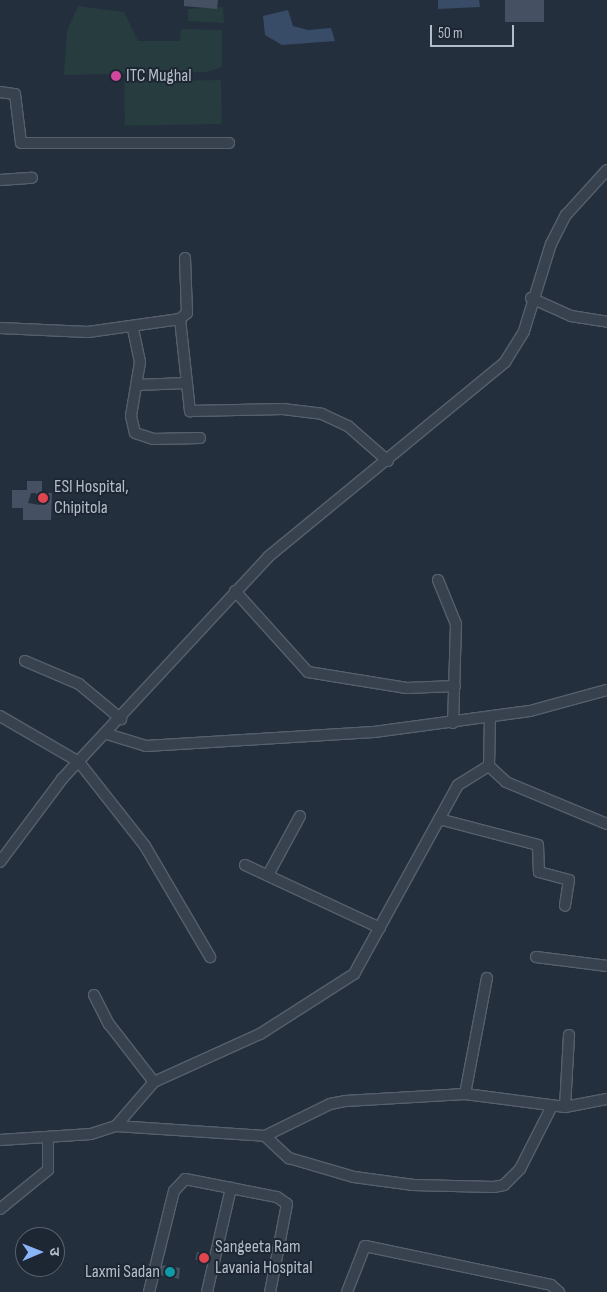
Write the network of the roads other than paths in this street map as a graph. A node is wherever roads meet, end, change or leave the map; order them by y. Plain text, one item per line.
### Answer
1 (0, 92) edge
2 (229, 143) dead end
3 (607, 170) edge
4 (32, 178) dead end
5 (0, 180) edge
6 (184, 258) dead end
7 (531, 298) junction
8 (180, 319) junction
9 (607, 322) edge
10 (0, 328) edge
11 (133, 328) junction
12 (186, 383) junction
13 (137, 385) junction
14 (200, 438) dead end
15 (388, 461) junction
16 (438, 580) dead end
17 (235, 590) junction
18 (25, 661) dead end
19 (455, 686) junction
20 (607, 690) edge
21 (0, 716) edge
22 (490, 717) junction
23 (121, 719) junction
24 (454, 724) junction
25 (107, 734) junction
26 (79, 762) junction
27 (489, 766) junction
28 (300, 816) dead end
29 (439, 819) junction
30 (607, 824) edge
31 (0, 862) edge
32 (245, 865) dead end
33 (268, 875) junction
34 (565, 906) dead end
35 (380, 928) junction
36 (210, 956) dead end
37 (536, 957) dead end
38 (607, 966) edge
39 (487, 978) dead end
40 (94, 994) dead end
41 (569, 1035) dead end
42 (154, 1082) junction
43 (465, 1094) junction
44 (607, 1098) edge
45 (552, 1106) junction
46 (564, 1107) junction
47 (116, 1126) junction
48 (265, 1136) junction
49 (48, 1138) junction
50 (0, 1140) edge
51 (231, 1188) junction
52 (0, 1209) edge
53 (149, 1292) edge
54 (207, 1292) edge
55 (270, 1292) edge
56 (347, 1292) edge
57 (559, 1292) edge

1 - 2 street
3 - 7 street
4 - 5 street
6 - 8 street
7 - 9 street
7 - 15 street
8 - 11 street
8 - 12 street
10 - 11 street
11 - 13 street
12 - 13 street
12 - 15 street
13 - 14 street
15 - 17 street
16 - 19 street
17 - 19 street
17 - 23 street
18 - 23 street
19 - 24 street
20 - 22 street
21 - 26 street
22 - 24 street
22 - 27 street
23 - 25 street
24 - 25 street
25 - 26 street
26 - 31 street
26 - 36 street
27 - 29 street
27 - 30 street
28 - 33 street
29 - 34 street
29 - 35 street
32 - 33 street
33 - 35 street
35 - 42 street
37 - 38 street
39 - 43 street
40 - 42 street
41 - 46 street
42 - 47 street
43 - 45 street
43 - 48 street
44 - 46 street
45 - 46 street
45 - 48 street
47 - 48 street
47 - 49 street
49 - 50 street
49 - 52 street
51 - 53 street
51 - 54 street
51 - 55 street
56 - 57 street

